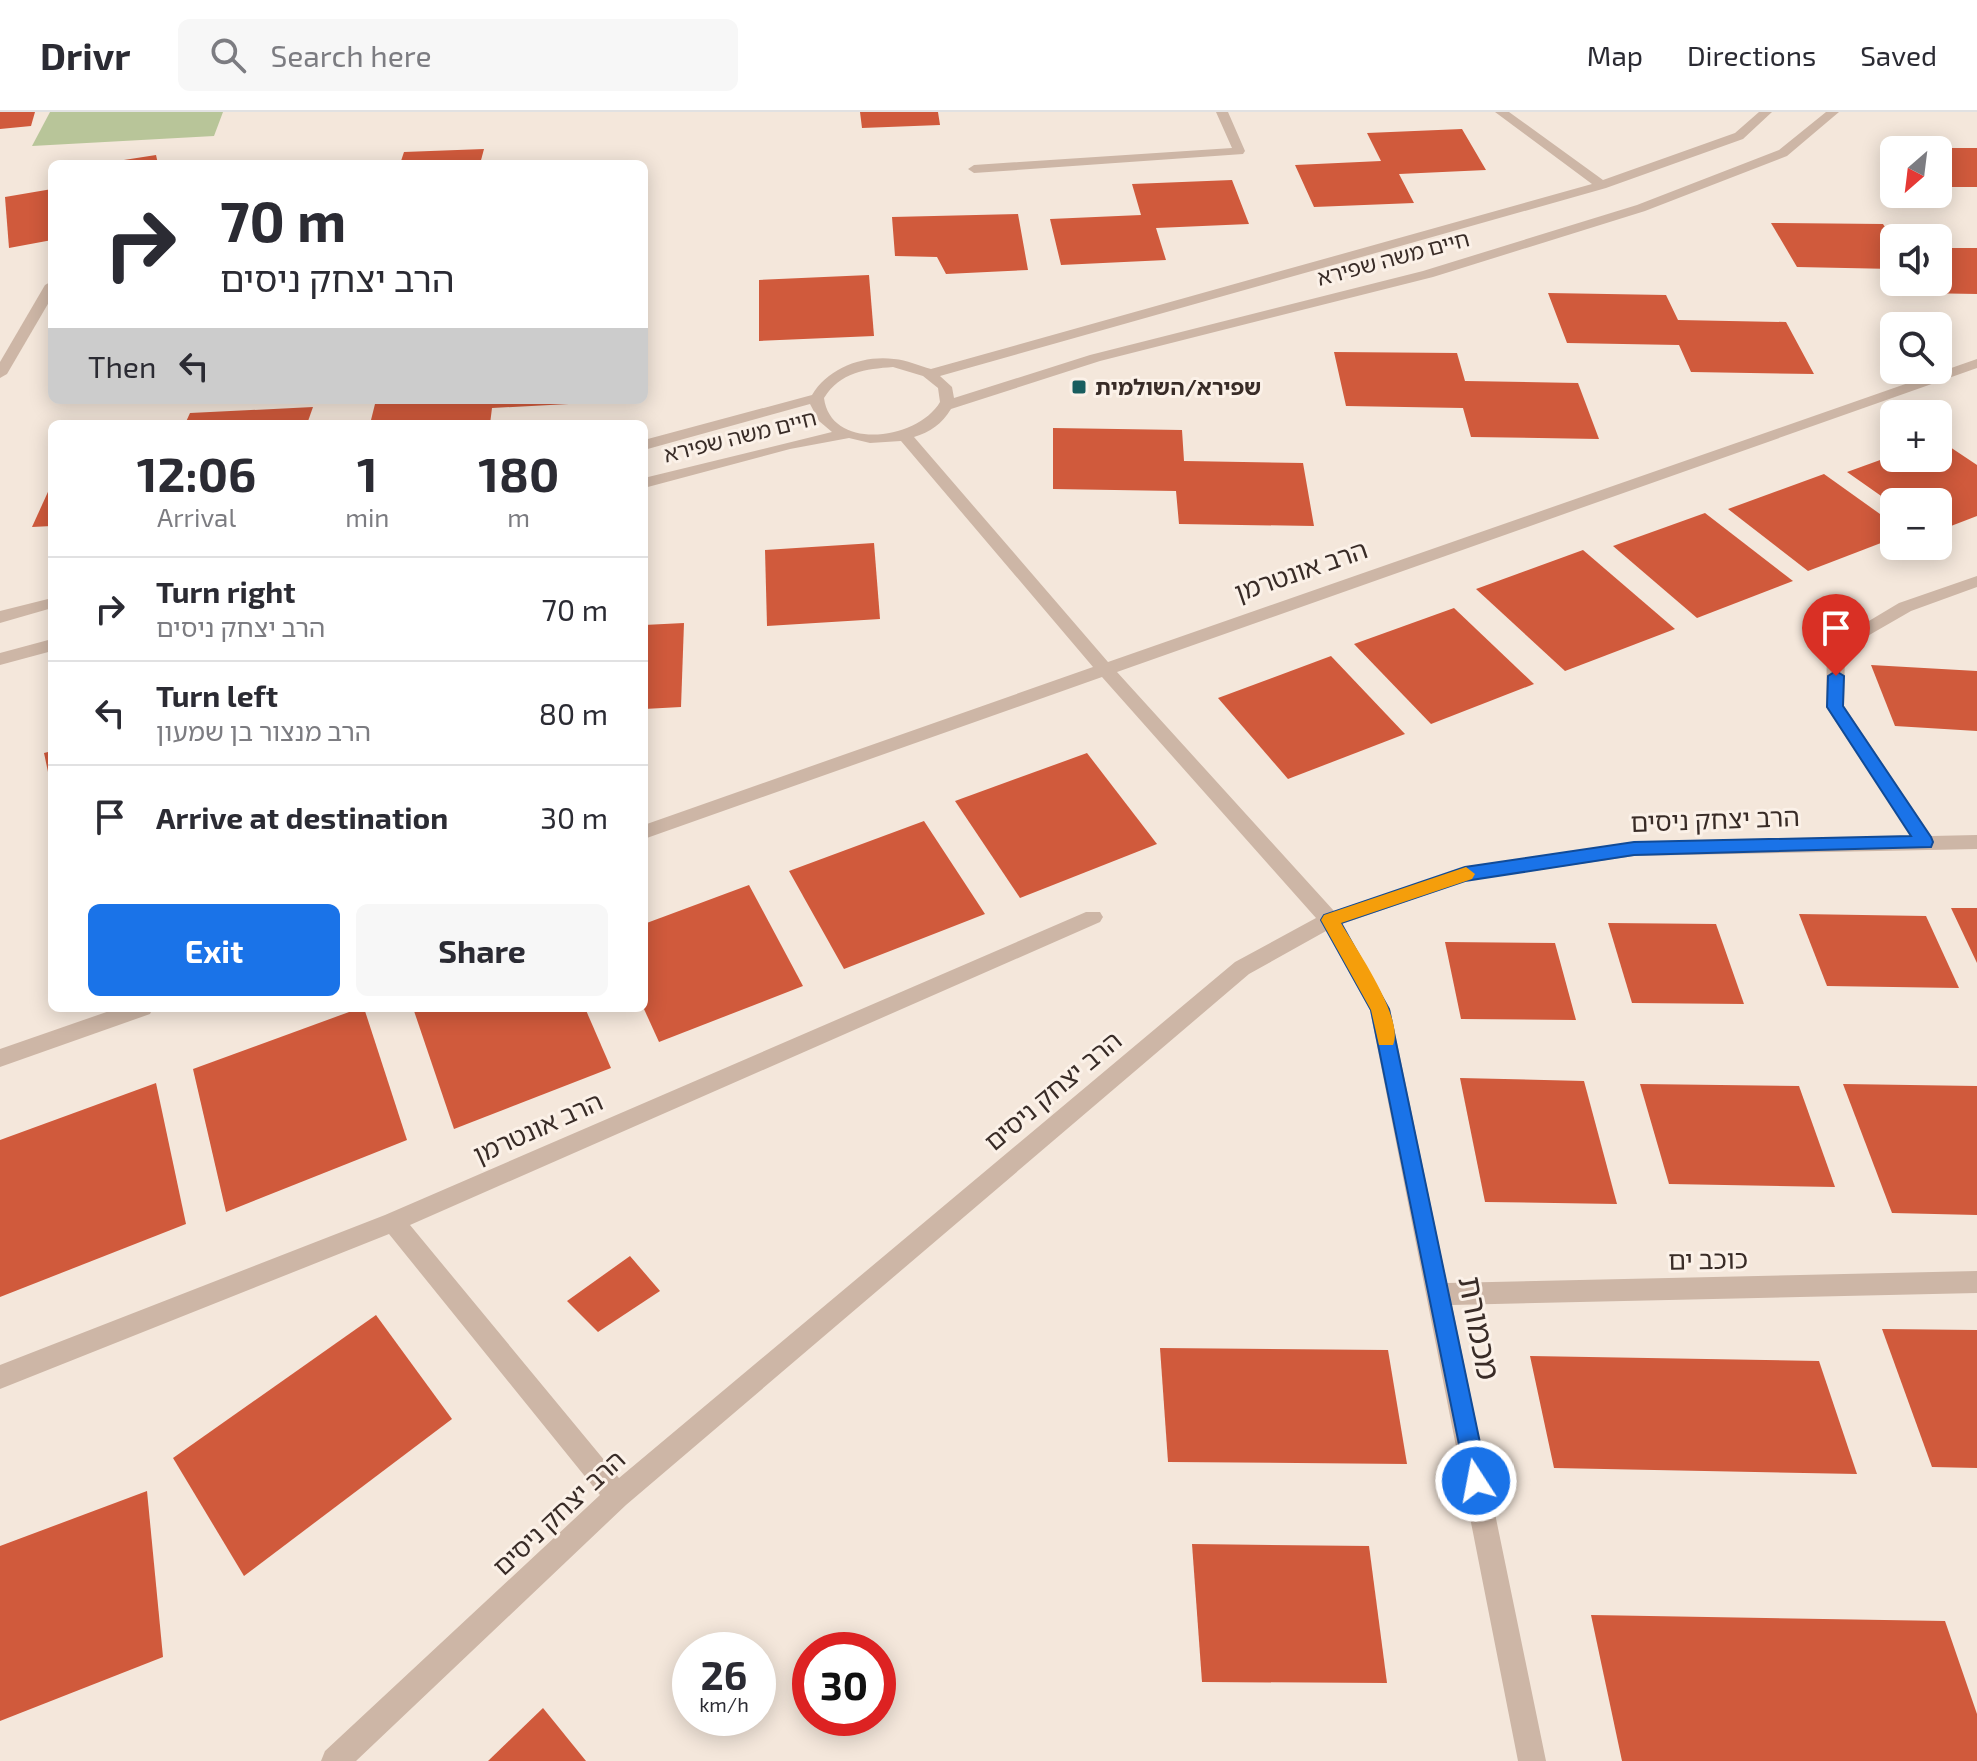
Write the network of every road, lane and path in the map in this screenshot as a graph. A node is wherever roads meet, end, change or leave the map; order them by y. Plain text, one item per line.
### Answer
1 (1222, 112) edge
2 (1501, 112) edge
3 (1766, 112) edge
4 (1833, 112) edge
5 (974, 169) dead end
6 (1602, 185) junction
7 (48, 292) edge
8 (1977, 363) edge
9 (0, 374) edge
10 (931, 374) junction
11 (817, 398) junction
12 (948, 405) junction
13 (847, 434) junction
14 (905, 436) junction
15 (648, 444) edge
16 (648, 482) edge
17 (1977, 581) edge
18 (48, 604) edge
19 (0, 617) edge
20 (48, 646) edge
21 (0, 659) edge
22 (1105, 670) junction
23 (648, 831) edge
24 (1925, 842) junction
25 (1977, 842) edge
26 (1093, 917) dead end
27 (1330, 920) junction
28 (132, 1012) edge
29 (0, 1058) edge
30 (393, 1222) junction
31 (1977, 1282) edge
32 (1440, 1294) junction
33 (0, 1377) edge
34 (617, 1496) junction
35 (335, 1761) edge
36 (1532, 1761) edge

1 - 5 street
2 - 6 street
3 - 6 street, חיים משה שפירא
4 - 12 street, חיים משה שפירא
6 - 10 street, חיים משה שפירא
7 - 9 street
8 - 22 street, הרב אונטרמן
10 - 11 street
10 - 12 street
11 - 13 street
11 - 15 street, חיים משה שפירא
12 - 14 street
13 - 14 street
13 - 16 street, חיים משה שפירא
14 - 22 street, מכמורת
17 - 24 street
18 - 19 street
20 - 21 street
22 - 23 street, הרב אונטרמן
22 - 27 street, מכמורת
24 - 25 street, הרב יצחק ניסים
24 - 27 street, הרב יצחק ניסים
26 - 30 street, הרב אונטרמן
27 - 32 street, מכמורת
27 - 34 street, הרב יצחק ניסים
28 - 29 street
30 - 33 street, הרב אונטרמן
30 - 34 street
31 - 32 street, כוכב ים
32 - 36 street, מכמורת
34 - 35 street, הרב יצחק ניסים

